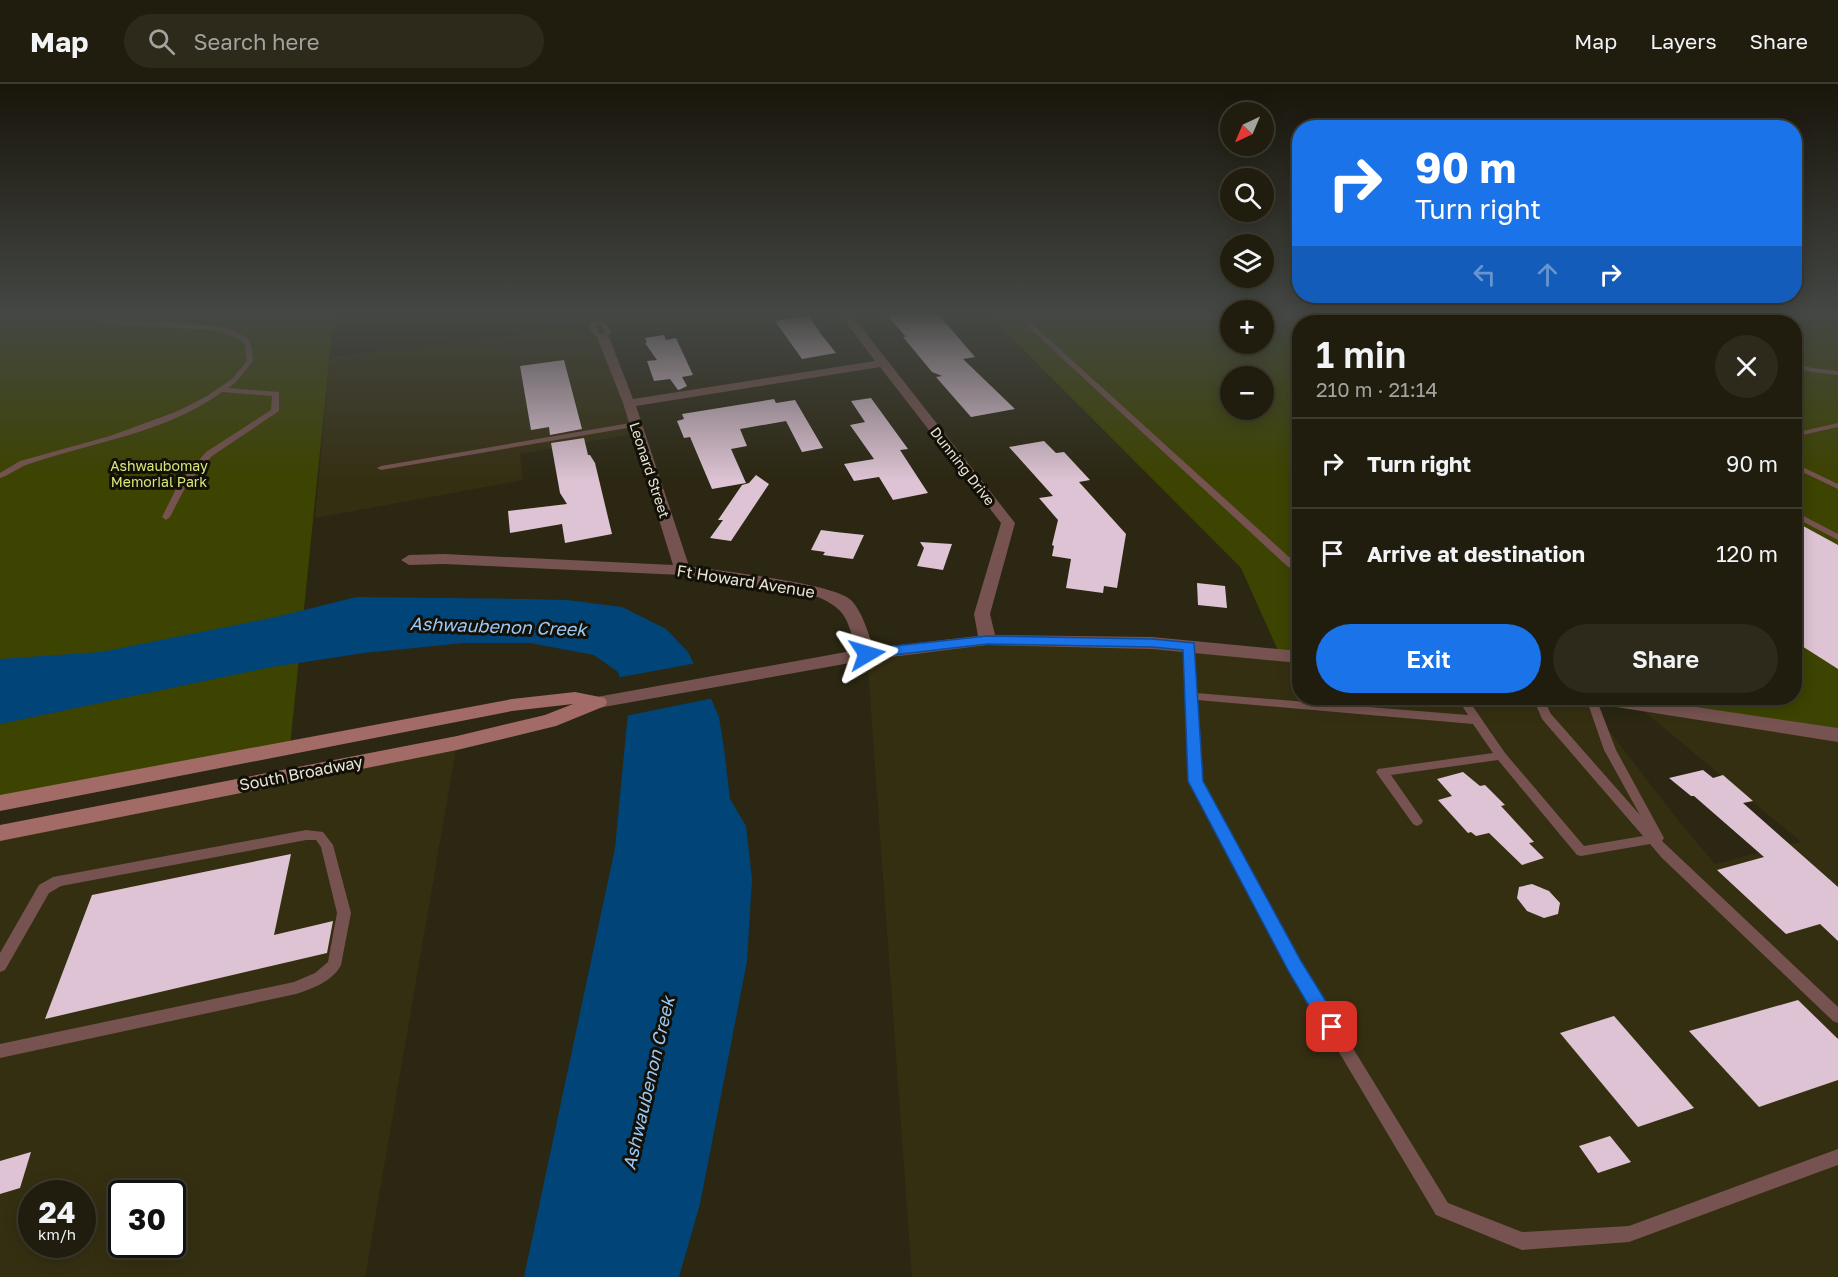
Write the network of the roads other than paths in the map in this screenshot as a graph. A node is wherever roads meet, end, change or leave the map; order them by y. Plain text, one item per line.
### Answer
1 (245, 369) edge
2 (615, 369) edge
3 (847, 369) edge
4 (887, 369) edge
5 (1077, 369) edge
6 (1807, 369) edge
7 (1838, 373) edge
8 (223, 390) junction
9 (629, 403) junction
10 (636, 424) junction
11 (1838, 425) edge
12 (1802, 433) edge
13 (381, 468) dead end
14 (1802, 469) edge
15 (0, 476) edge
16 (1838, 487) edge
17 (166, 518) dead end
18 (1802, 518) edge
19 (1838, 537) edge
20 (409, 560) dead end
21 (1292, 565) edge
22 (682, 570) junction
23 (987, 640) junction
24 (1189, 646) junction
25 (867, 654) junction
26 (1292, 656) edge
27 (1191, 696) junction
28 (598, 702) junction
29 (1292, 704) edge
30 (1298, 705) edge
31 (1467, 705) edge
32 (1541, 705) edge
33 (1594, 705) edge
34 (1643, 705) edge
35 (1477, 720) junction
36 (1838, 735) edge
37 (1501, 756) junction
38 (0, 803) edge
39 (1417, 821) dead end
40 (0, 833) edge
41 (1653, 839) junction
42 (1666, 854) junction
43 (0, 966) edge
44 (1838, 1016) edge
45 (0, 1051) edge
46 (1838, 1157) edge

1 - 8 lane
2 - 9 street, Leonard Street
3 - 9 street
4 - 23 street, Dunning Drive
5 - 21 lane
6 - 7 lane
8 - 15 lane
8 - 17 lane
9 - 10 street, Leonard Street
10 - 13 lane
10 - 22 street, Leonard Street
11 - 12 lane
14 - 16 lane
18 - 19 lane
20 - 22 street, Ft Howard Avenue
22 - 25 street, Ft Howard Avenue
23 - 24 street
23 - 25 street
24 - 26 street
24 - 27 lane
25 - 28 street, South Broadway
27 - 29 lane
27 - 46 lane
28 - 38 street, South Broadway
28 - 40 street, South Broadway
30 - 35 lane
31 - 35 lane
32 - 41 lane
33 - 42 lane
34 - 36 street
35 - 37 lane
37 - 39 lane
37 - 41 lane
41 - 42 lane
42 - 44 lane
43 - 45 lane

